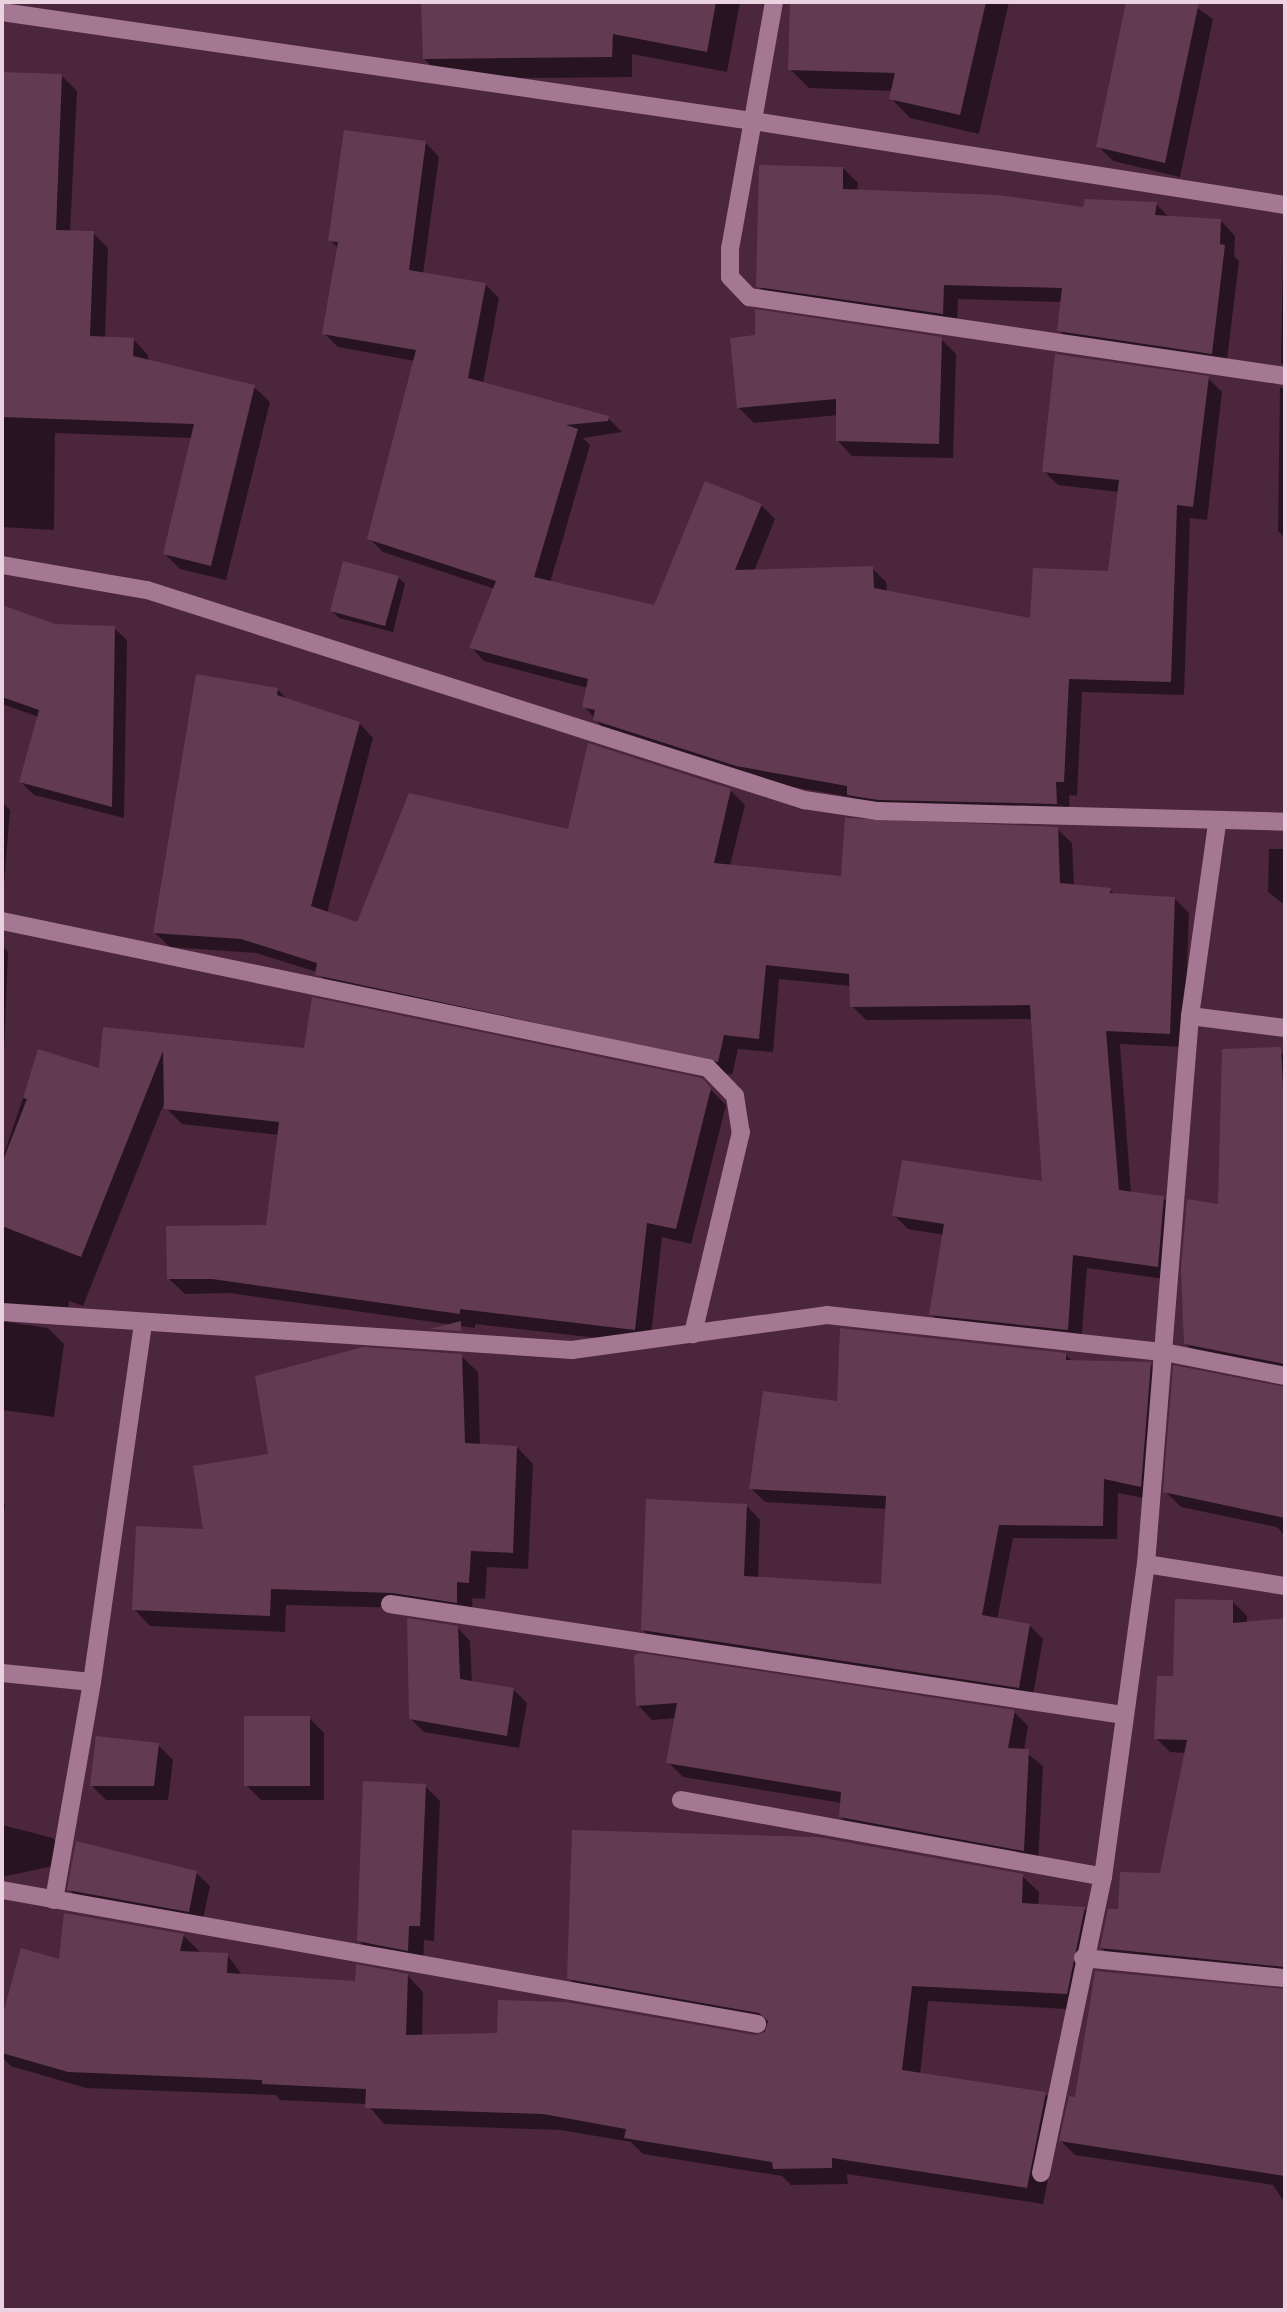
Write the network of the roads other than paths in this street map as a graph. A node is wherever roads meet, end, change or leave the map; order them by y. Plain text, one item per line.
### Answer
1 (774, 2) edge
2 (2, 12) edge
3 (753, 121) junction
4 (1285, 205) edge
5 (1285, 376) edge
6 (2, 565) edge
7 (1285, 822) edge
8 (1217, 824) junction
9 (2, 921) edge
10 (1190, 1016) junction
11 (1285, 1028) edge
12 (2, 1312) edge
13 (144, 1324) junction
14 (693, 1334) junction
15 (1164, 1352) junction
16 (1285, 1376) edge
17 (1146, 1564) junction
18 (1285, 1586) edge
19 (390, 1604) dead end
20 (2, 1673) edge
21 (92, 1682) junction
22 (1123, 1716) junction
23 (681, 1800) dead end
24 (1103, 1877) junction
25 (2, 1890) edge
26 (54, 1900) junction
27 (1083, 1958) junction
28 (1285, 1978) edge
29 (757, 2024) dead end
30 (1041, 2173) dead end

1 - 3 street
2 - 3 street
3 - 4 street
3 - 5 street
6 - 8 street
7 - 8 street
8 - 10 street
9 - 14 street
10 - 11 street
10 - 15 street
12 - 13 street
13 - 14 street
13 - 21 street
14 - 15 street
15 - 16 street
15 - 17 street
17 - 18 street
17 - 22 street
19 - 22 street
20 - 21 street
21 - 26 street
22 - 24 street
23 - 24 street
24 - 27 street
25 - 26 street
26 - 29 street
27 - 28 street
27 - 30 street

